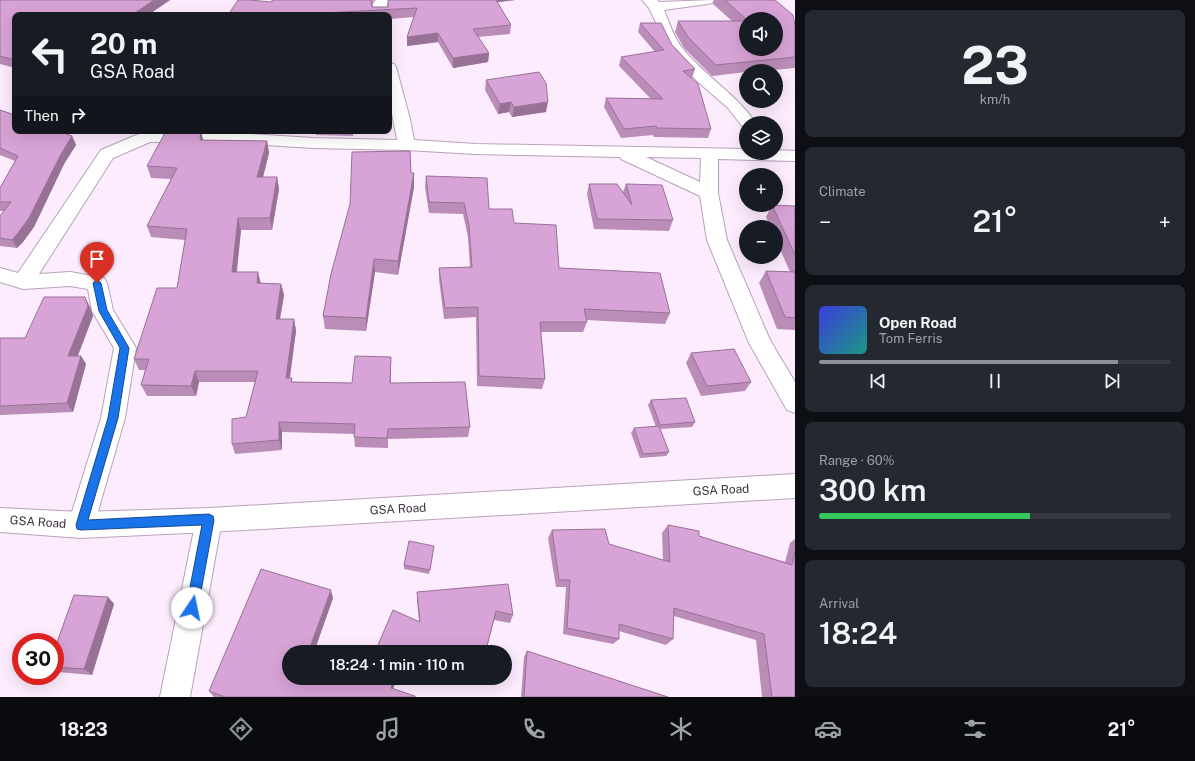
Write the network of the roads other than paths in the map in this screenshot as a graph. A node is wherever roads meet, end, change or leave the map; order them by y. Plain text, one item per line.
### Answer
1 (383, 0) edge
2 (708, 0) edge
3 (652, 3) edge
4 (380, 12) edge
5 (392, 79) edge
6 (743, 116) edge
7 (406, 145) junction
8 (620, 152) junction
9 (710, 153) junction
10 (739, 153) edge
11 (783, 155) edge
12 (795, 156) edge
13 (709, 193) junction
14 (0, 275) edge
15 (23, 282) junction
16 (795, 403) edge
17 (795, 486) edge
18 (0, 520) edge
19 (209, 520) junction
20 (81, 525) junction
21 (175, 697) edge

1 - 4 street
2 - 3 street
3 - 6 street
5 - 7 street
7 - 8 street
7 - 15 street
8 - 9 street
8 - 13 street
9 - 10 street
9 - 13 street
11 - 12 street
13 - 16 street
14 - 15 street
15 - 20 street
17 - 19 street, GSA Road
18 - 20 street, GSA Road
19 - 20 street, GSA Road
19 - 21 street

